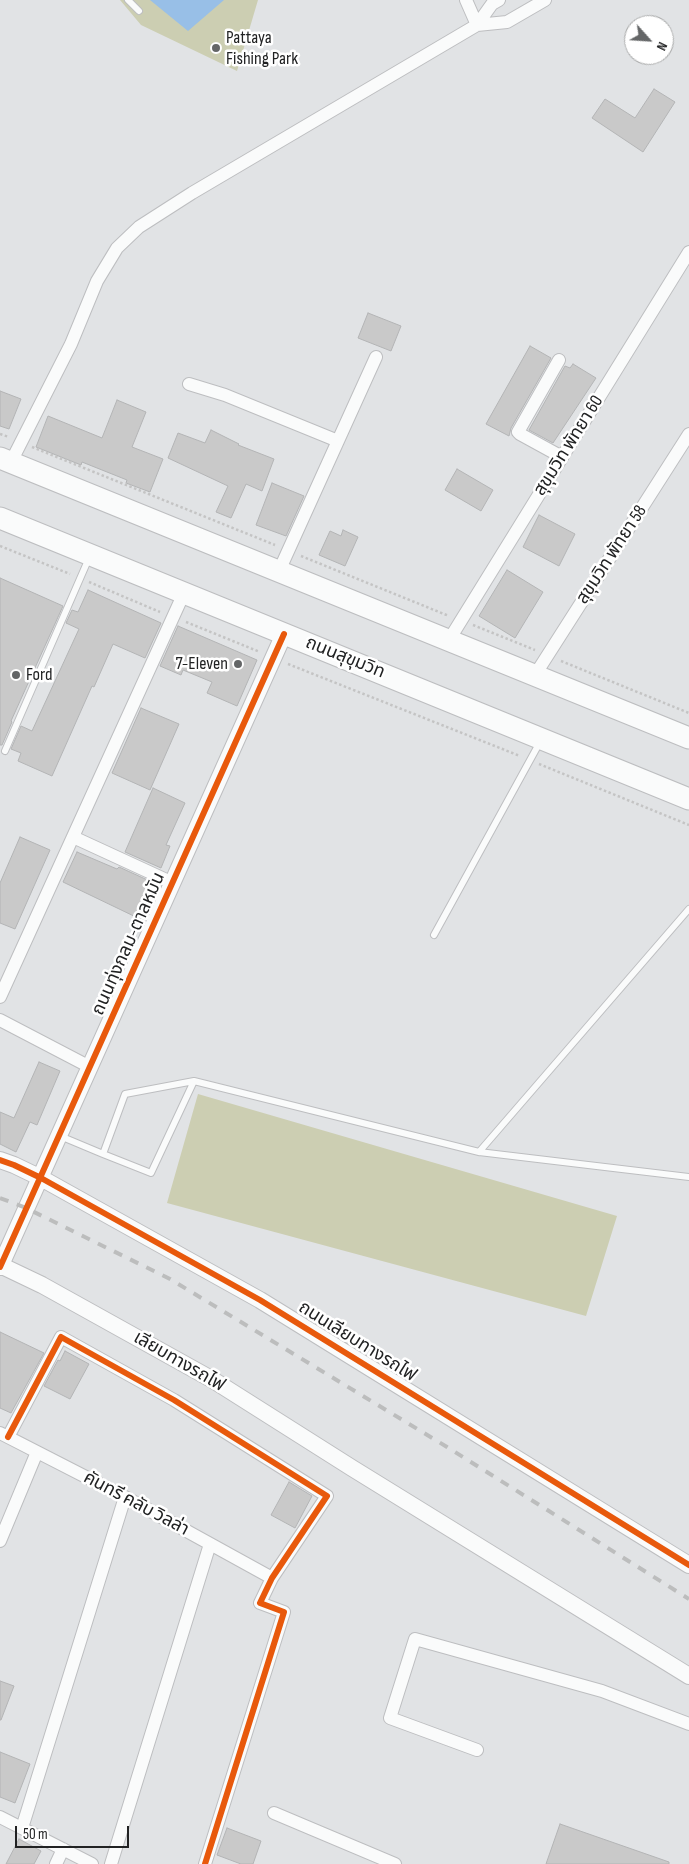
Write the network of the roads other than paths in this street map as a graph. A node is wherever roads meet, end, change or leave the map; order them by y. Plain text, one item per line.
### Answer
1 (128, 0) edge
2 (466, 0) edge
3 (499, 0) edge
4 (545, 0) edge
5 (138, 11) dead end
6 (477, 25) junction
7 (689, 252) edge
8 (376, 357) dead end
9 (559, 360) dead end
10 (188, 384) dead end
11 (689, 434) edge
12 (338, 441) junction
13 (562, 457) junction
14 (5, 460) edge
15 (0, 518) edge
16 (90, 555) junction
17 (279, 571) junction
18 (184, 593) junction
19 (284, 634) junction
20 (449, 640) junction
21 (535, 675) junction
22 (541, 738) junction
23 (689, 738) edge
24 (5, 751) dead end
25 (689, 799) edge
26 (74, 837) junction
27 (174, 883) junction
28 (689, 909) edge
29 (434, 935) dead end
30 (0, 997) edge
31 (0, 1020) edge
32 (90, 1067) junction
33 (194, 1081) junction
34 (59, 1135) junction
35 (479, 1152) junction
36 (103, 1154) junction
37 (0, 1160) edge
38 (689, 1177) edge
39 (41, 1178) junction
40 (0, 1266) edge
41 (4, 1435) edge
42 (37, 1452) junction
43 (125, 1497) junction
44 (0, 1541) edge
45 (210, 1544) junction
46 (689, 1565) edge
47 (272, 1578) junction
48 (689, 1676) edge
49 (689, 1724) edge
50 (477, 1750) dead end
51 (274, 1813) dead end
52 (0, 1816) edge
53 (22, 1828) junction
54 (63, 1850) junction
55 (56, 1864) edge
56 (92, 1864) edge
57 (111, 1864) edge
58 (205, 1864) edge
59 (396, 1864) edge

1 - 5 lane
2 - 6 street
3 - 6 street
4 - 6 street
6 - 14 street
7 - 13 street, สุขุมวิท พัทยา 60
8 - 12 street
9 - 13 street
10 - 12 street
11 - 21 street, สุขุมวิท พัทยา 58
12 - 17 street
13 - 20 street, สุขุมวิท พัทยา 60
14 - 17 highway
15 - 16 highway, ถนนสุขุมวิท
16 - 18 highway, ถนนสุขุมวิท
16 - 24 lane
17 - 20 highway
18 - 19 highway, ถนนสุขุมวิท
18 - 26 street
19 - 22 highway, ถนนสุขุมวิท
19 - 27 street, ถนนทุ่งกลม-ตาลหมัน
20 - 21 highway
21 - 23 highway
22 - 25 highway, ถนนสุขุมวิท
22 - 29 lane
26 - 27 street
26 - 30 street
27 - 32 street, ถนนทุ่งกลม-ตาลหมัน
28 - 35 lane
31 - 32 street
32 - 34 street, ถนนทุ่งกลม-ตาลหมัน
33 - 35 lane
33 - 36 lane
33 - 36 lane
34 - 36 lane
34 - 39 street, ถนนทุ่งกลม-ตาลหมัน
35 - 38 lane
37 - 39 street, ถนนเลียบทางรถไฟ
39 - 40 street, ถนนทุ่งกลม-ตาลหมัน
39 - 46 street, ถนนเลียบทางรถไฟ
40 - 48 street, เลียบทางรถไฟ
41 - 42 street, คันทรี คลับ วิลล่า
41 - 47 street
42 - 43 street, คันทรี คลับ วิลล่า
42 - 44 street
43 - 45 street, คันทรี คลับ วิลล่า
43 - 53 street
45 - 47 street, คันทรี คลับ วิลล่า
45 - 57 street
47 - 58 street
49 - 50 street
51 - 59 street
52 - 53 street
53 - 54 street
54 - 55 street
54 - 56 street

